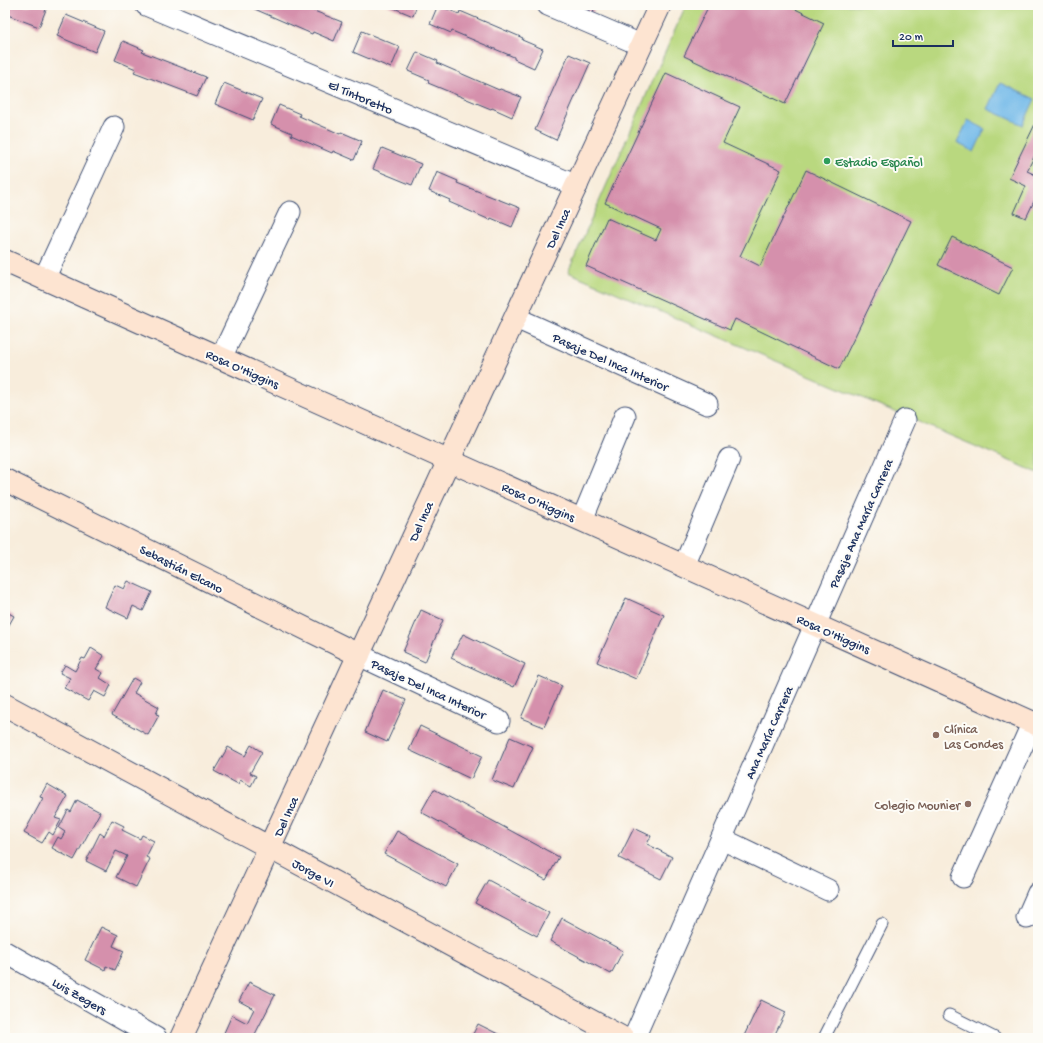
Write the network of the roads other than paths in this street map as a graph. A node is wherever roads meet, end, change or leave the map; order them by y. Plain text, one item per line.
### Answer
1 (146, 5) edge
2 (548, 5) edge
3 (660, 5) edge
4 (642, 44) junction
5 (114, 127) dead end
6 (577, 186) junction
7 (290, 212) dead end
8 (5, 261) edge
9 (44, 279) junction
10 (516, 318) junction
11 (221, 358) junction
12 (707, 404) dead end
13 (625, 416) dead end
14 (905, 420) dead end
15 (729, 459) dead end
16 (448, 460) junction
17 (5, 480) edge
18 (582, 520) junction
19 (684, 566) junction
20 (816, 625) junction
21 (359, 655) junction
22 (5, 705) edge
23 (500, 721) dead end
24 (1036, 724) edge
25 (722, 839) junction
26 (270, 848) junction
27 (963, 877) dead end
28 (828, 890) dead end
29 (1038, 893) edge
30 (1027, 918) dead end
31 (882, 924) dead end
32 (5, 952) edge
33 (949, 1015) dead end
34 (156, 1038) edge
35 (181, 1038) edge
36 (622, 1038) edge
37 (634, 1038) edge
38 (824, 1038) edge
39 (995, 1038) edge

1 - 6 street, El Tintoretto
2 - 4 street
3 - 4 street, Del Inca
4 - 6 street, Del Inca
5 - 9 street
6 - 10 street, Del Inca
7 - 11 street
8 - 9 street, Rosa O'Higgins
9 - 11 street, Rosa O'Higgins
10 - 12 street, Pasaje Del Inca Interior
10 - 16 street, Del Inca
11 - 16 street, Rosa O'Higgins
13 - 18 street
14 - 20 street, Pasaje Ana María Carrera
15 - 19 street
16 - 18 street, Rosa O'Higgins
16 - 21 street, Del Inca
17 - 21 street, Sebastián Elcano
18 - 19 street, Rosa O'Higgins
19 - 20 street, Rosa O'Higgins
20 - 24 street, Rosa O'Higgins
20 - 25 street, Ana María Carrera
21 - 23 street, Pasaje Del Inca Interior
21 - 26 street, Del Inca
22 - 26 street, Jorge VI
24 - 27 street, Rosa O'Higgins
25 - 28 street
25 - 37 street, Ana María Carrera
26 - 35 street, Del Inca
26 - 36 street, Jorge VI
29 - 30 street
31 - 38 lane
32 - 34 street, Luis Zegers
33 - 39 lane

